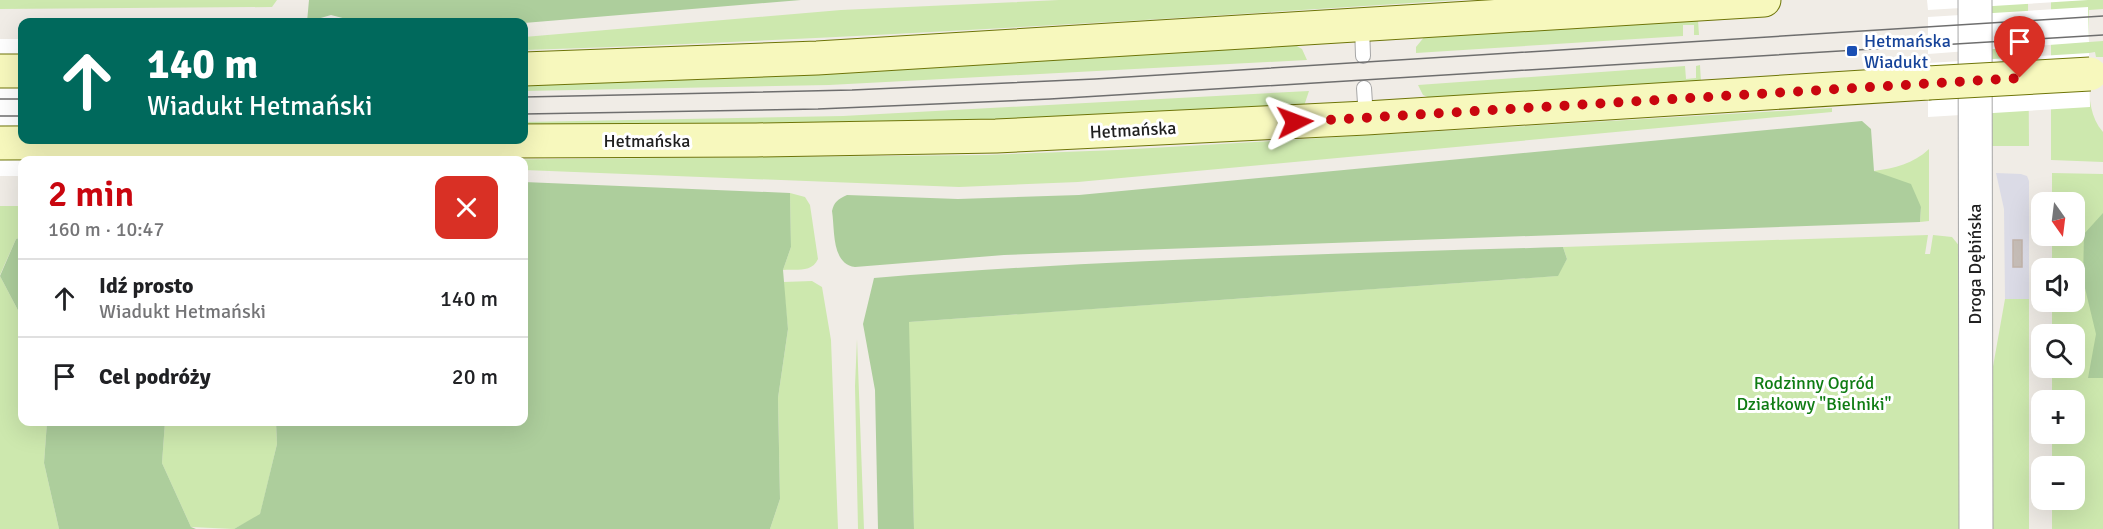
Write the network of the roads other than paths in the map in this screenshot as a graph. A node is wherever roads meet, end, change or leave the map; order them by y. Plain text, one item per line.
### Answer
1 (1764, 0) edge
2 (1975, 0) edge
3 (528, 69) edge
4 (0, 71) edge
5 (18, 71) edge
6 (2096, 74) edge
7 (528, 141) edge
8 (0, 143) edge
9 (18, 143) edge
10 (1976, 529) edge

1 - 3 main road
2 - 10 street, Droga Dębińska
4 - 5 main road
6 - 7 main road, Hetmańska, bridge
8 - 9 main road, Hetmańska, bridge

